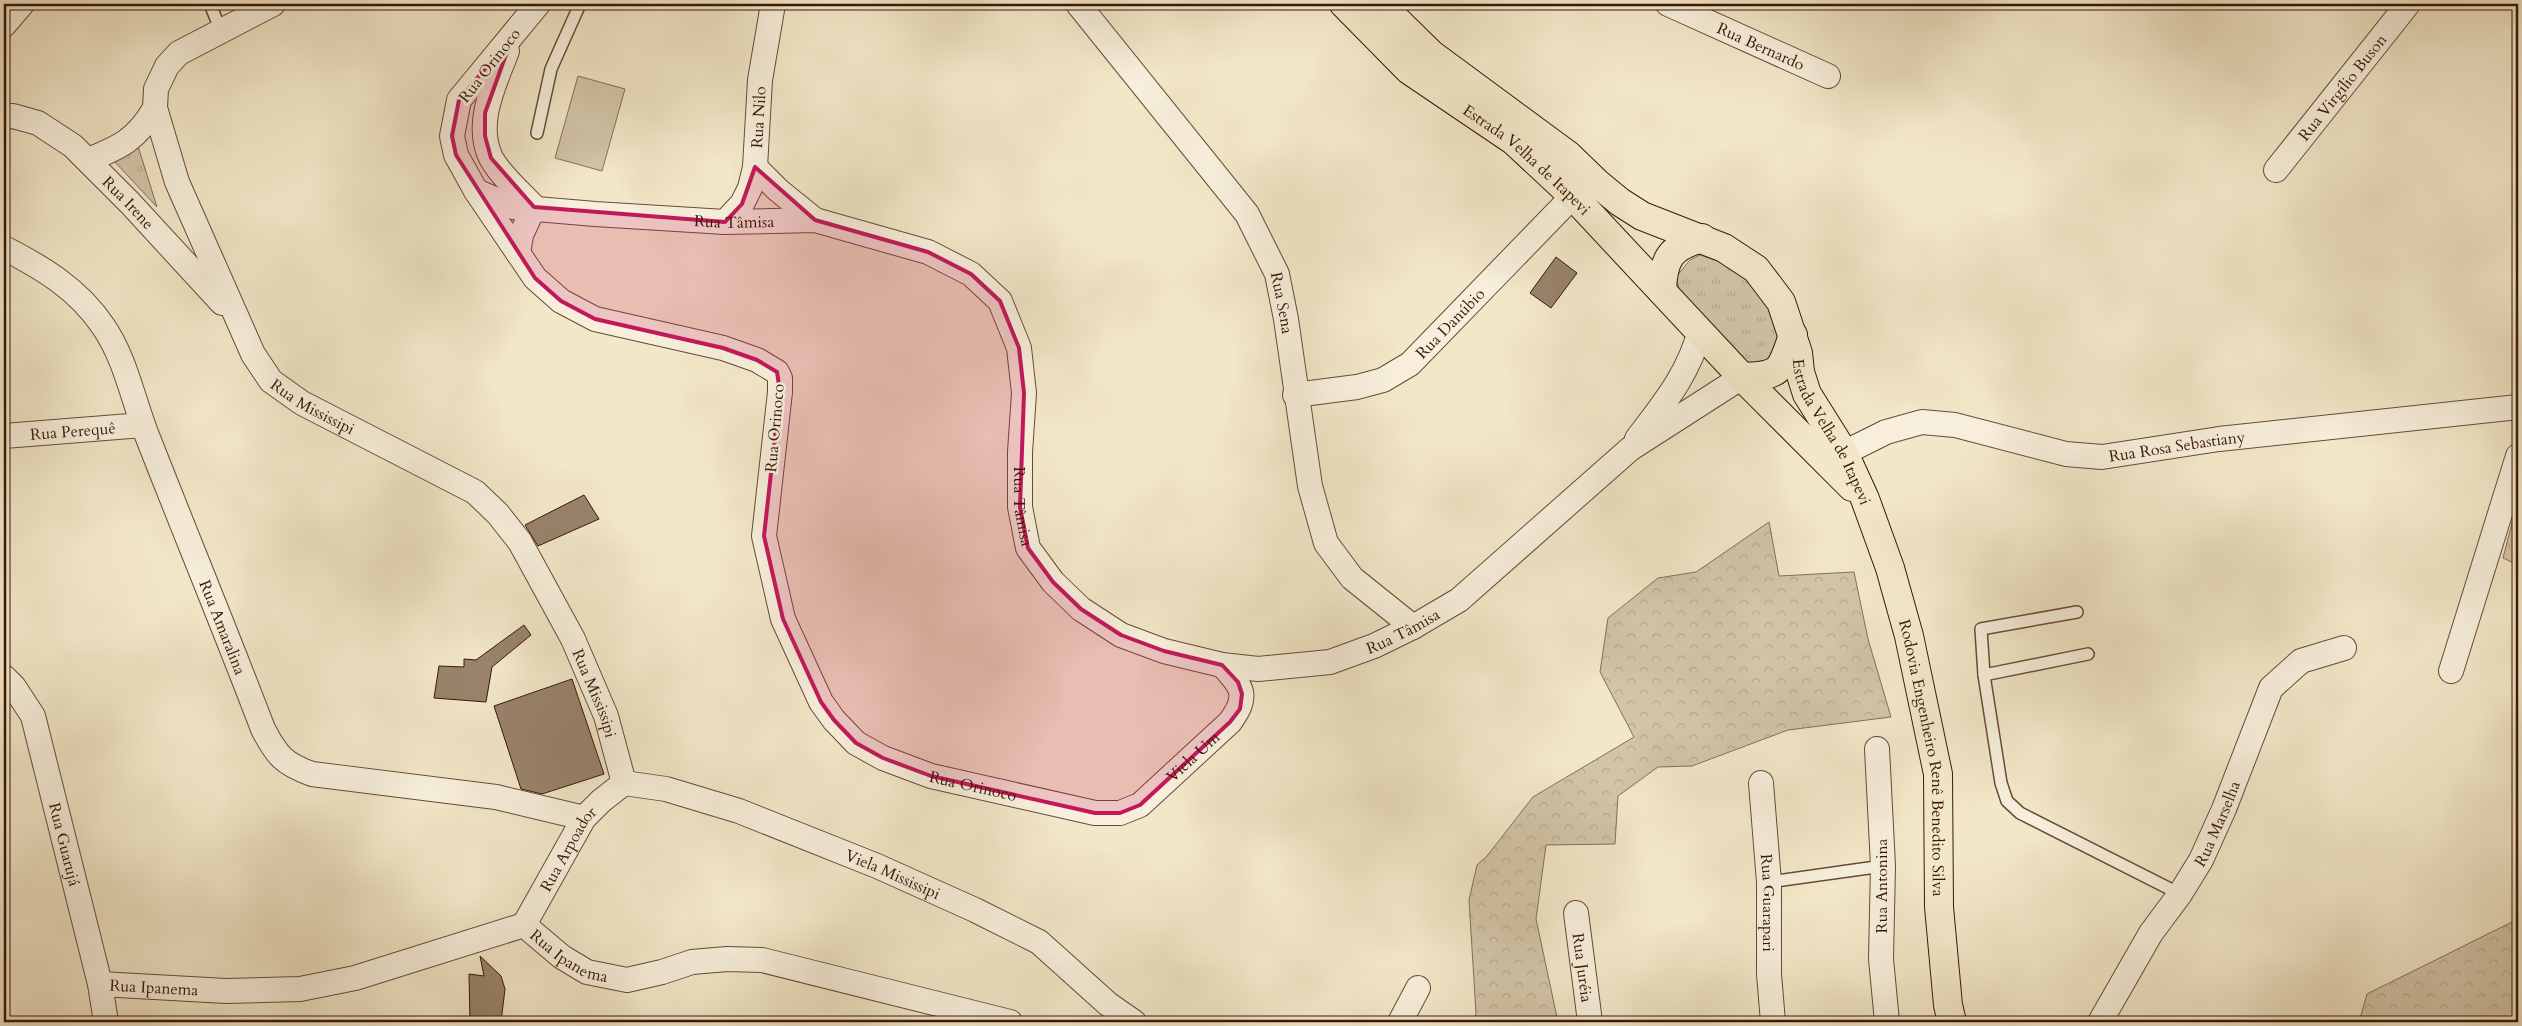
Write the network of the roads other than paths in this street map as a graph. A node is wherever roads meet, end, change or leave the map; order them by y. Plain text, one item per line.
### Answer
1 (22, 4) edge
2 (210, 4) edge
3 (273, 4) edge
4 (538, 4) edge
5 (580, 4) edge
6 (773, 4) edge
7 (1078, 4) edge
8 (1344, 4) edge
9 (1380, 4) edge
10 (1668, 4) edge
11 (2408, 4) edge
12 (4, 25) edge
13 (222, 31) junction
14 (513, 35) junction
15 (1828, 76) dead end
16 (155, 108) junction
17 (4, 117) edge
18 (537, 133) dead end
19 (88, 160) junction
20 (755, 167) junction
21 (2276, 170) dead end
22 (476, 190) junction
23 (1573, 196) junction
24 (534, 207) junction
25 (815, 220) junction
26 (725, 222) junction
27 (1702, 238) junction
28 (4, 248) edge
29 (518, 254) junction
30 (1662, 291) junction
31 (235, 316) junction
32 (1700, 331) junction
33 (1793, 335) junction
34 (1742, 377) junction
35 (1295, 395) junction
36 (2518, 407) edge
37 (142, 425) junction
38 (4, 436) edge
39 (1630, 449) junction
40 (1844, 453) junction
41 (2518, 456) edge
42 (1865, 499) junction
43 (2077, 612) dead end
44 (1413, 627) junction
45 (2344, 648) dead end
46 (2088, 654) dead end
47 (1222, 665) junction
48 (2451, 672) dead end
49 (1984, 675) junction
50 (4, 677) edge
51 (1877, 749) dead end
52 (1761, 783) dead end
53 (624, 784) junction
54 (1095, 813) joint
55 (584, 818) junction
56 (1883, 866) junction
57 (1769, 882) junction
58 (2180, 894) junction
59 (1576, 913) dead end
60 (524, 925) junction
61 (100, 984) junction
62 (1418, 988) dead end
63 (106, 1022) edge
64 (1010, 1022) edge
65 (1134, 1022) edge
66 (1400, 1022) edge
67 (1590, 1022) edge
68 (1773, 1022) edge
69 (1887, 1022) edge
70 (1952, 1022) edge
71 (2100, 1022) edge

1 - 12 street
2 - 13 lane
3 - 13 street, Rua Mississipi
4 - 14 street, Rua Orinoco
5 - 18 lane
6 - 20 street, Rua Nilo
7 - 35 street, Rua Sena
8 - 23 main road, Estrada Velha de Itapevi
9 - 27 main road, Estrada Velha de Itapevi
10 - 15 street, Rua Bernardo
11 - 21 street, Rua Virgílio Buson
13 - 16 street, Rua Mississipi
14 - 22 street, Rua Orinoco
14 - 24 street
16 - 19 street
16 - 31 street, Rua Mississipi
17 - 19 street, Rua Irene
19 - 31 street, Rua Irene
20 - 25 street
20 - 26 street, Rua Nilo
22 - 24 street, Rua Tâmisa
22 - 29 street, Rua Orinoco
23 - 30 main road, Estrada Velha de Itapevi
23 - 35 street, Rua Danúbio
24 - 26 street, Rua Tâmisa
24 - 29 street
25 - 26 street, Rua Tâmisa
25 - 47 street, Rua Tâmisa
27 - 30 main road
27 - 33 main road, Estrada Velha de Itapevi
28 - 37 street, Rua Amaralina
29 - 54 street, Rua Orinoco
30 - 32 main road, Estrada Velha de Itapevi
31 - 53 street, Rua Mississipi
32 - 34 main road, Estrada Velha de Itapevi
32 - 39 street, Rua Tâmisa
33 - 34 main road
33 - 40 main road, Estrada Velha de Itapevi
34 - 39 street, Rua Tâmisa
34 - 42 main road, Estrada Velha de Itapevi
35 - 44 street, Rua Sena
36 - 40 street, Rua Rosa Sebastiany
37 - 38 street, Rua Perequê
37 - 55 street, Rua Amaralina
39 - 44 street, Rua Tâmisa
40 - 42 main road, Estrada Velha de Itapevi
41 - 48 street
42 - 70 main road, Rodovia Engenheiro Renê Benedito Silva
43 - 49 lane
44 - 47 street, Rua Tâmisa
45 - 58 street, Rua Marselha
46 - 49 lane
47 - 54 street, Viela Um
49 - 58 lane
50 - 61 street, Rua Guarujá
51 - 56 street, Rua Antonina
52 - 57 street, Rua Guarapari
53 - 55 street, Rua Arpoador
53 - 65 street, Viela Mississipi
55 - 60 street, Rua Arpoador
56 - 57 lane
56 - 69 street, Rua Antonina
57 - 68 street, Rua Guarapari
58 - 71 street, Rua Marselha
59 - 67 street, Rua Juréia
60 - 61 street, Rua Ipanema
60 - 64 street, Rua Ipanema
61 - 63 street, Rua Guarujá
62 - 66 street

